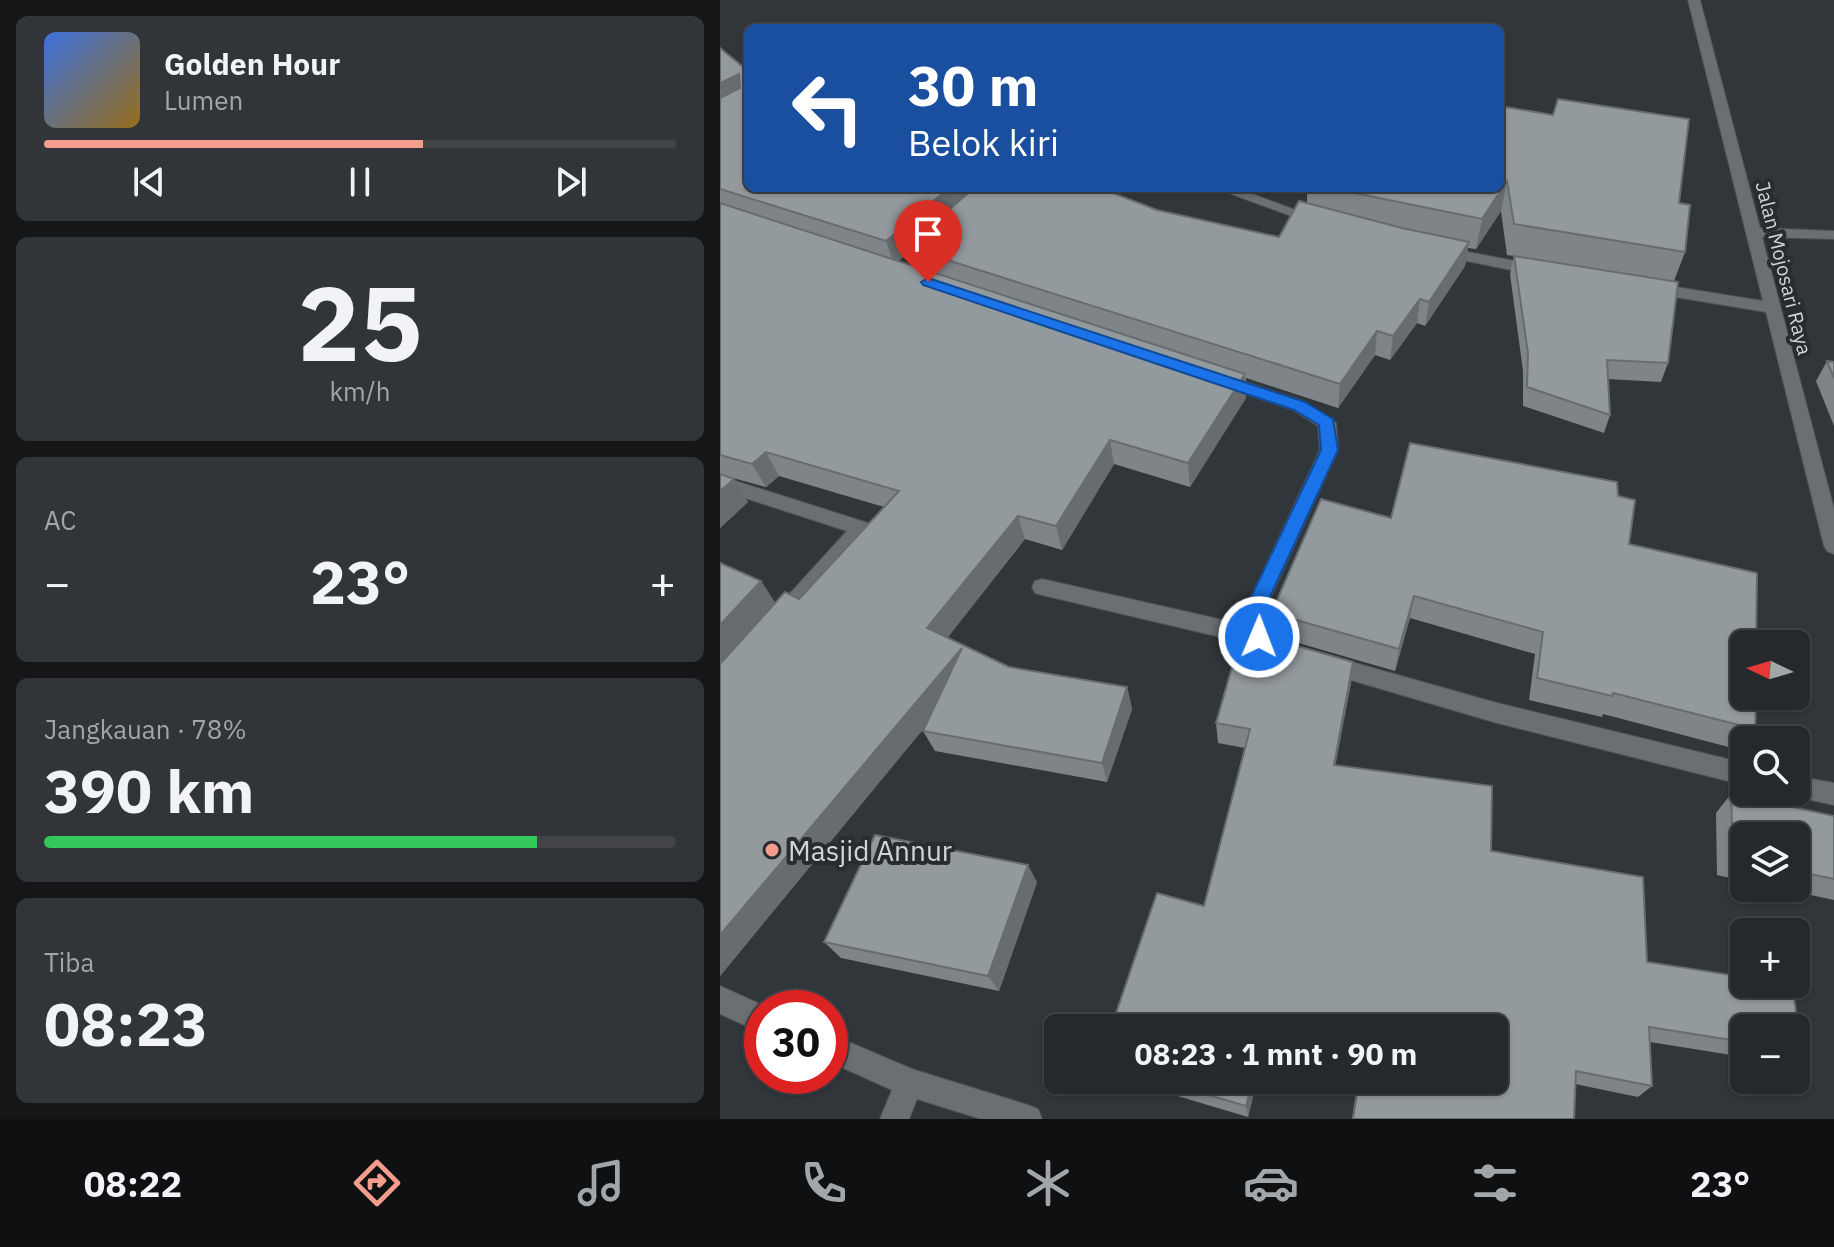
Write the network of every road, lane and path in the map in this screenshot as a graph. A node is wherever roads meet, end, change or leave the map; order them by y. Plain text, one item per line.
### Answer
1 (1694, 0) edge
2 (1231, 192) edge
3 (1336, 226) edge
4 (1755, 232) junction
5 (1834, 235) edge
6 (1424, 248) edge
7 (1556, 273) edge
8 (1629, 285) edge
9 (1773, 308) junction
10 (1210, 376) edge
11 (720, 483) edge
12 (1834, 546) edge
13 (1042, 587) dead end
14 (1259, 637) junction
15 (760, 639) edge
16 (1730, 771) edge
17 (1810, 790) edge
18 (1834, 794) edge
19 (720, 1000) edge
20 (744, 1011) edge
21 (848, 1056) edge
22 (910, 1083) junction
23 (894, 1119) edge
24 (1028, 1119) edge

1 - 4 street, Jalan Mojosari Raya
2 - 3 street
4 - 5 street
4 - 9 street, Jalan Mojosari Raya
6 - 7 street
8 - 9 street
9 - 12 street, Jalan Mojosari Raya
10 - 14 street
11 - 15 street
13 - 14 street
14 - 16 street
17 - 18 street
19 - 20 street
21 - 22 street
22 - 23 street
22 - 24 street

